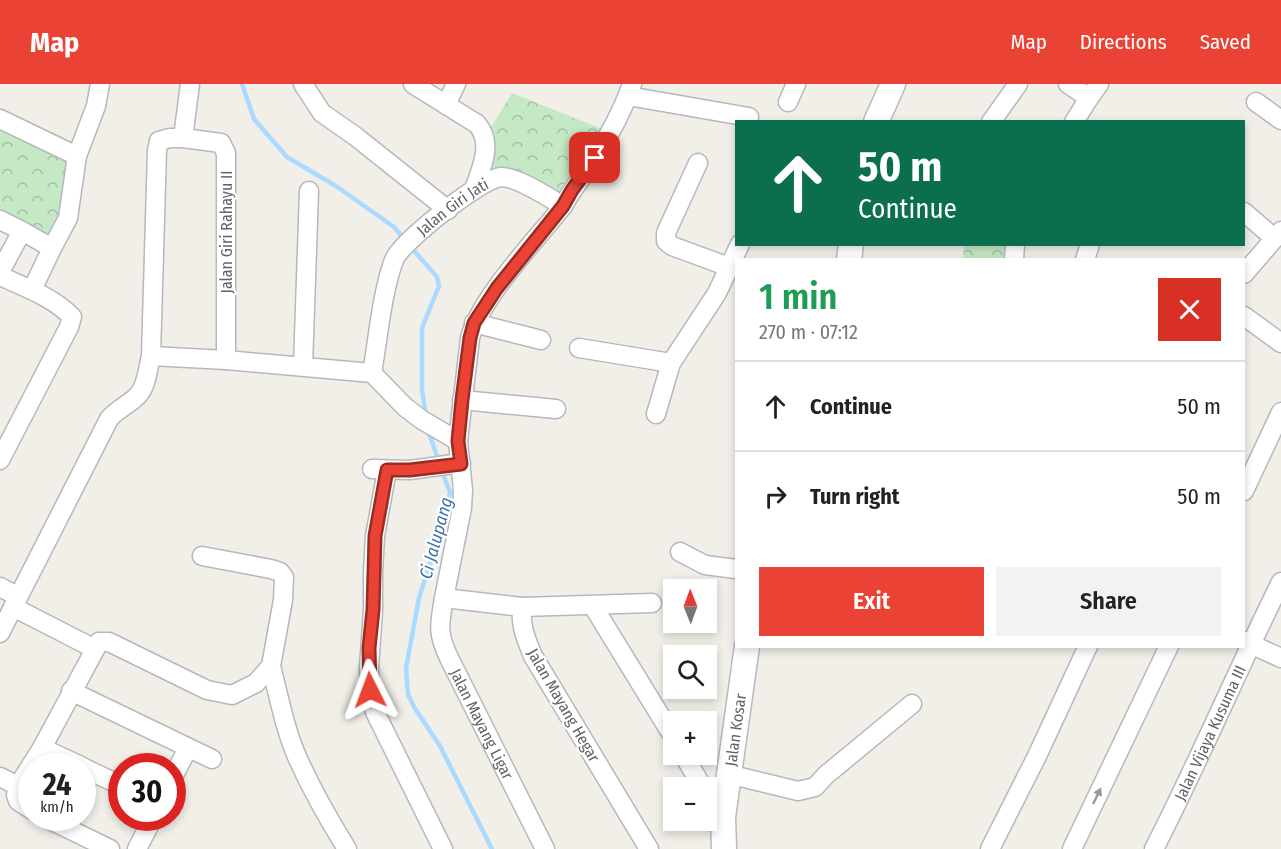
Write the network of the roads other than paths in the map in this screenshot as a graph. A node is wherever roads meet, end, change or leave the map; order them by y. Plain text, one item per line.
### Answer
1 (100, 84) edge
2 (190, 84) edge
3 (303, 84) edge
4 (413, 84) edge
5 (456, 84) edge
6 (796, 84) edge
7 (893, 84) edge
8 (1018, 84) edge
9 (1068, 84) edge
10 (630, 90) edge
11 (1094, 91) edge
12 (788, 102) dead end
13 (1256, 102) dead end
14 (446, 105) junction
15 (749, 117) dead end
16 (0, 119) edge
17 (877, 120) edge
18 (992, 120) edge
19 (1075, 120) edge
20 (1281, 120) edge
21 (183, 138) junction
22 (76, 156) junction
23 (698, 163) dead end
24 (474, 190) junction
25 (309, 191) dead end
26 (563, 206) junction
27 (448, 210) junction
28 (1245, 213) edge
29 (0, 220) edge
30 (22, 231) junction
31 (1278, 234) edge
32 (52, 248) junction
33 (737, 257) edge
34 (735, 260) edge
35 (1245, 273) edge
36 (0, 274) edge
37 (32, 290) junction
38 (1245, 317) edge
39 (474, 323) junction
40 (541, 340) dead end
41 (1281, 344) edge
42 (579, 348) dead end
43 (151, 356) junction
44 (226, 360) junction
45 (671, 363) junction
46 (303, 366) junction
47 (372, 373) junction
48 (462, 400) junction
49 (556, 409) dead end
50 (1281, 412) edge
51 (656, 414) dead end
52 (458, 441) junction
53 (0, 460) edge
54 (447, 466) junction
55 (1245, 489) edge
56 (680, 552) dead end
57 (202, 556) dead end
58 (735, 569) edge
59 (1281, 582) edge
60 (0, 587) edge
61 (444, 598) junction
62 (15, 602) junction
63 (652, 603) dead end
64 (593, 606) junction
65 (522, 607) junction
66 (0, 633) edge
67 (1247, 643) edge
68 (747, 648) edge
69 (1087, 648) edge
70 (1168, 648) edge
71 (1245, 648) edge
72 (95, 649) junction
73 (1281, 658) edge
74 (271, 666) junction
75 (71, 691) junction
76 (912, 705) dead end
77 (663, 720) edge
78 (42, 748) junction
79 (188, 748) junction
80 (39, 753) edge
81 (53, 753) edge
82 (185, 753) edge
83 (212, 759) dead end
84 (728, 774) junction
85 (0, 777) edge
86 (18, 786) joint
87 (18, 801) edge
88 (717, 809) edge
89 (723, 817) junction
90 (73, 831) edge
91 (146, 831) edge
92 (543, 848) edge
93 (110, 849) edge
94 (137, 849) edge
95 (346, 849) edge
96 (443, 849) edge
97 (649, 849) edge
98 (724, 849) edge
99 (990, 849) edge
100 (1072, 849) edge
101 (1154, 849) edge

1 - 22 street
2 - 21 street
3 - 27 street
4 - 14 street
5 - 14 street
6 - 12 street
7 - 17 street
8 - 18 street
9 - 11 street
10 - 15 street
10 - 26 street
11 - 19 street
13 - 20 street
14 - 24 street
16 - 22 street
21 - 43 street
21 - 44 street, Jalan Giri Rahayu II
22 - 32 street
23 - 33 street
24 - 26 street, Jalan Giri Jati
24 - 27 street, Jalan Giri Jati
25 - 46 street
26 - 39 street, Jalan Mayang Ligar
27 - 47 street, Jalan Giri Jati
28 - 31 street
29 - 30 street
30 - 32 street
30 - 36 street
31 - 35 street
32 - 37 street
34 - 45 street
36 - 37 street
37 - 53 street
38 - 41 street
39 - 40 street
39 - 48 street, Jalan Mayang Ligar
42 - 45 street
43 - 44 street
43 - 62 street
44 - 46 street
45 - 51 street
46 - 47 street
47 - 52 street
48 - 49 street
48 - 52 street, Jalan Mayang Ligar
50 - 55 street
52 - 54 street, Jalan Mayang Ligar
54 - 61 street, Jalan Mayang Ligar
54 - 96 street
56 - 58 street
57 - 74 street
59 - 67 street, Jalan Vijaya Kusuma III
60 - 62 street
61 - 65 street
61 - 92 street, Jalan Mayang Ligar
62 - 66 street
62 - 72 street
63 - 64 street
64 - 65 street
64 - 77 street
65 - 97 street, Jalan Mayang Hegar
67 - 73 street
68 - 84 street, Jalan Kosar
69 - 99 street
100 -> 70 street
71 - 101 street, Jalan Vijaya Kusuma III
72 - 74 street
72 - 75 street
74 - 95 street
75 - 78 street
75 - 79 street
76 - 84 street
78 - 80 street
78 - 81 street
79 - 82 street
79 - 83 street
84 - 89 street, Jalan Kosar
85 - 86 street
86 - 87 street
88 - 89 street
89 - 98 street, Jalan Kosar
90 - 93 street
91 - 94 street

